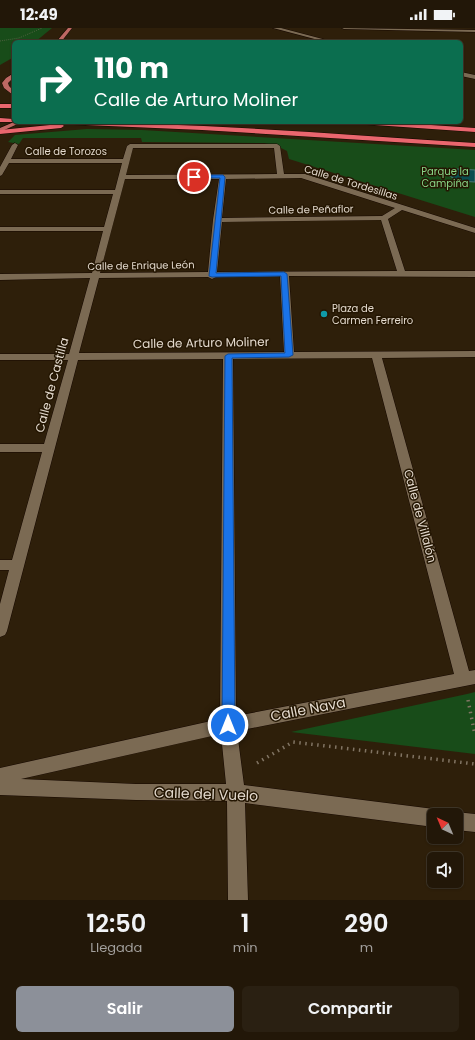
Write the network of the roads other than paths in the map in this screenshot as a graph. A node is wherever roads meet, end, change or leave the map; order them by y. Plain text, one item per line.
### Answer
1 (70, 28) edge
2 (275, 28) edge
3 (344, 28) edge
4 (369, 28) edge
5 (471, 28) edge
6 (475, 31) edge
7 (60, 40) edge
8 (324, 40) edge
9 (12, 71) edge
10 (463, 74) edge
11 (475, 77) edge
12 (0, 91) edge
13 (12, 92) edge
14 (12, 93) edge
15 (0, 106) edge
16 (12, 106) edge
17 (0, 120) edge
18 (12, 121) edge
19 (15, 124) edge
20 (95, 124) joint
21 (389, 124) edge
22 (475, 130) edge
23 (0, 131) edge
24 (15, 145) dead end
25 (475, 145) edge
26 (126, 161) junction
27 (7, 162) junction
28 (0, 174) edge
29 (281, 175) junction
30 (122, 177) junction
31 (223, 177) junction
32 (0, 192) edge
33 (118, 192) junction
34 (402, 208) junction
35 (384, 218) junction
36 (217, 220) junction
37 (0, 229) edge
38 (108, 229) junction
39 (475, 231) edge
40 (284, 274) junction
41 (402, 274) junction
42 (475, 274) edge
43 (212, 276) junction
44 (0, 277) edge
45 (96, 277) junction
46 (376, 354) junction
47 (475, 354) edge
48 (289, 355) junction
49 (228, 356) junction
50 (72, 357) junction
51 (0, 358) edge
52 (0, 448) edge
53 (49, 448) junction
54 (0, 565) edge
55 (18, 565) junction
56 (0, 632) edge
57 (469, 678) edge
58 (228, 725) junction
59 (0, 776) edge
60 (0, 787) edge
61 (236, 793) junction
62 (427, 817) edge
63 (463, 822) edge
64 (475, 823) edge
65 (238, 900) edge

1 - 7 main road
2 - 8 street
3 - 4 street
4 - 6 street
5 - 6 street
9 - 13 main road
10 - 11 street
12 - 14 main road
15 - 16 highway
17 - 18 highway
19 - 23 main road
20 - 23 highway
20 - 25 highway
21 - 22 highway
24 - 27 street
26 - 27 street, Calle de Torozos
26 - 29 street, Calle de Castilla
26 - 30 street, Calle de Castilla
27 - 28 street
29 - 31 street, Calle de Tordesillas
29 - 34 street, Calle de Tordesillas
30 - 31 street, Calle de Tordesillas
30 - 33 street, Calle de Castilla
31 - 36 street
32 - 33 street
33 - 38 street, Calle de Castilla
34 - 35 street, Calle de Peñaflor
34 - 39 street, Calle de Tordesillas
35 - 36 street, Calle de Peñaflor
35 - 41 street
36 - 43 street
37 - 38 street
38 - 45 street, Calle de Castilla
40 - 41 street, Calle de Enrique León
40 - 43 street, Calle de Enrique León
40 - 48 street
41 - 42 street, Calle de Enrique León
43 - 45 street, Calle de Enrique León
44 - 45 street, Calle de Enrique León
45 - 50 street, Calle de Castilla
46 - 47 street, Calle de Arturo Moliner
46 - 48 street, Calle de Arturo Moliner
46 - 57 street, Calle de Villalón
48 - 49 street, Calle de Arturo Moliner
49 - 50 street, Calle de Arturo Moliner
49 - 58 street
50 - 51 street, Calle de Arturo Moliner
50 - 53 street, Calle de Castilla
52 - 53 street
53 - 55 street, Calle de Castilla
54 - 55 street
55 - 56 street, Calle de Castilla
57 - 58 street, Calle Nava
58 - 59 street, Calle Nava
58 - 61 street
60 - 61 street, Calle del Vuelo
61 - 62 street, Calle del Vuelo
61 - 65 street
63 - 64 street

